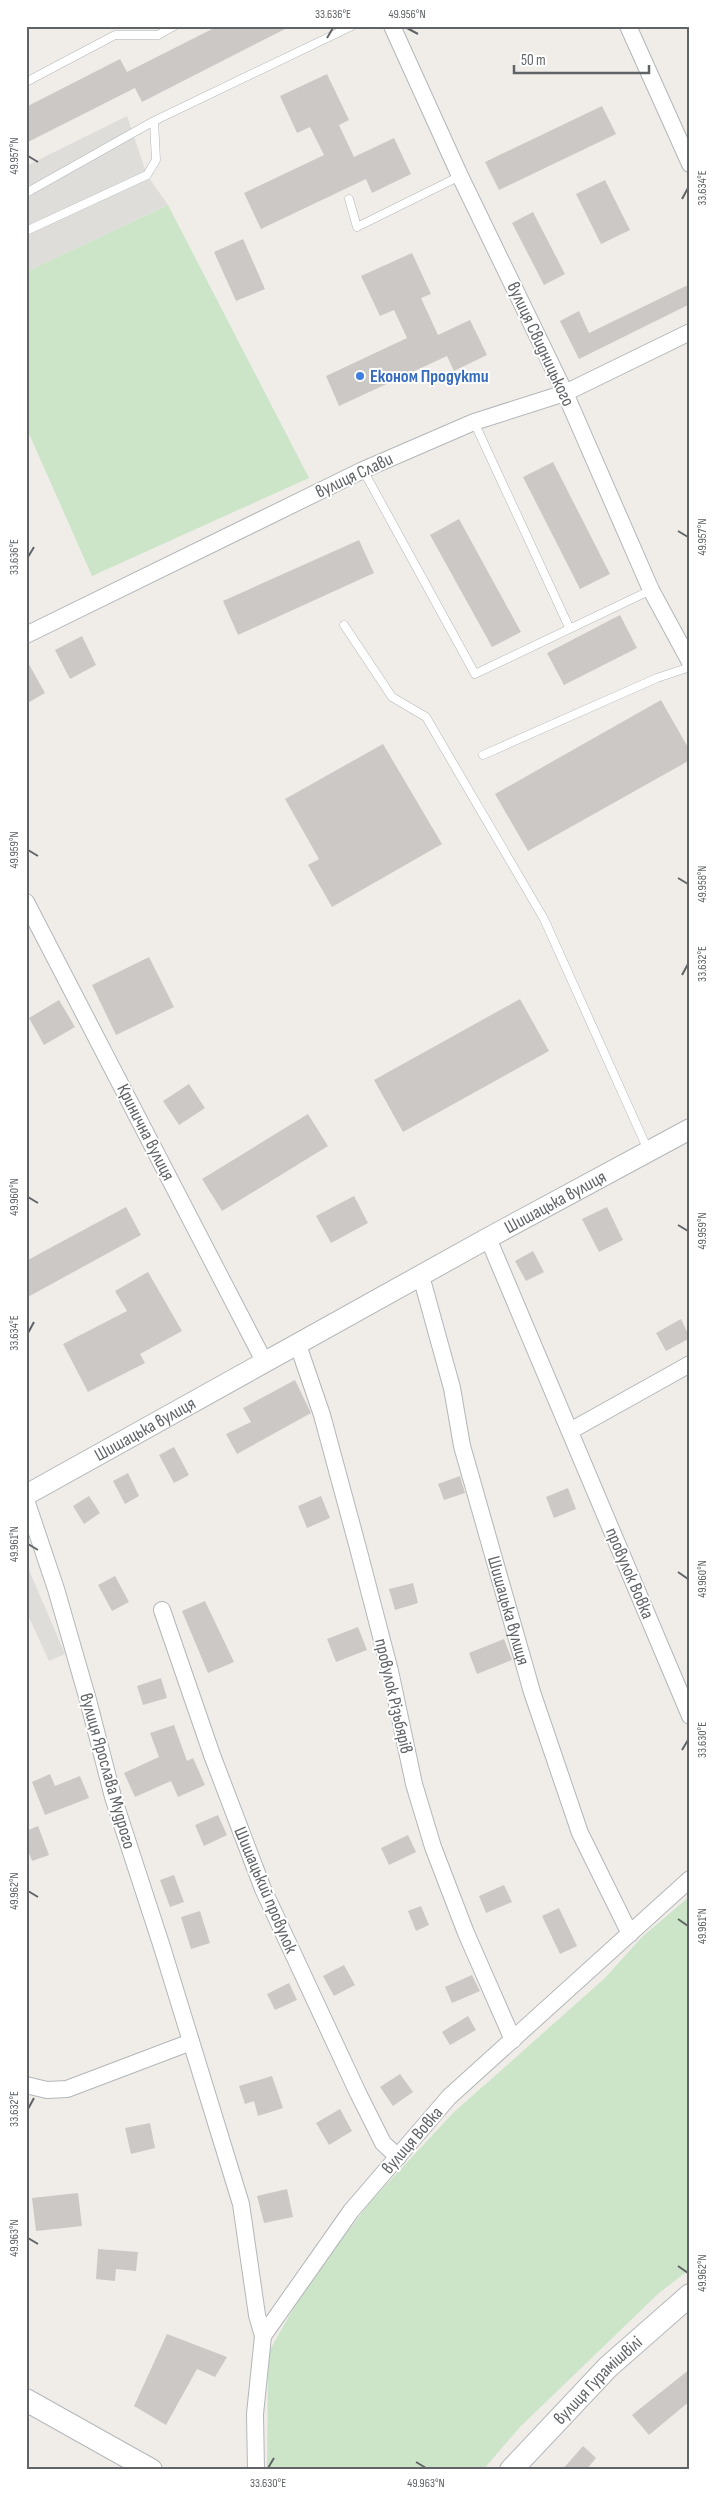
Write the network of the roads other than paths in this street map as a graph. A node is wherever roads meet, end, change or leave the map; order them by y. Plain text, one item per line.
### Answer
1 (174, 26) edge
2 (352, 26) edge
3 (392, 26) edge
4 (628, 26) edge
5 (26, 82) edge
6 (154, 120) junction
7 (690, 164) edge
8 (460, 176) junction
9 (26, 192) edge
10 (349, 199) dead end
11 (26, 231) edge
12 (690, 332) edge
13 (565, 393) junction
14 (474, 422) junction
15 (363, 470) junction
16 (651, 590) junction
17 (344, 625) dead end
18 (569, 628) junction
19 (26, 635) edge
20 (690, 662) edge
21 (690, 667) edge
22 (484, 755) dead end
23 (26, 902) edge
24 (690, 1129) edge
25 (648, 1151) junction
26 (488, 1238) junction
27 (421, 1276) junction
28 (298, 1345) junction
29 (265, 1363) junction
30 (690, 1364) edge
31 (570, 1431) junction
32 (26, 1495) edge
33 (26, 1500) edge
34 (162, 1610) dead end
35 (690, 1716) edge
36 (690, 1879) edge
37 (630, 1934) junction
38 (513, 2040) junction
39 (191, 2042) junction
40 (26, 2085) edge
41 (398, 2157) junction
42 (690, 2295) edge
43 (263, 2336) junction
44 (26, 2400) edge
45 (151, 2470) edge
46 (256, 2470) edge
47 (511, 2470) edge

1 - 5 lane
2 - 6 lane
3 - 8 street, вулиця Свидницького
4 - 7 street
6 - 9 lane
6 - 11 lane
8 - 10 lane
8 - 13 street, вулиця Свидницького
12 - 13 street, вулиця Слави
13 - 14 street, вулиця Слави
13 - 16 street, вулиця Свидницького
14 - 15 street, вулиця Слави
14 - 18 lane
15 - 18 lane
15 - 19 street, вулиця Слави
16 - 18 lane
16 - 20 street, вулиця Свидницького
17 - 25 lane
21 - 22 lane
23 - 29 street, Кринична вулиця
24 - 25 street, Шишацька вулиця
25 - 26 street, Шишацька вулиця
26 - 27 street, Шишацька вулиця
26 - 31 street, провулок Вовка
27 - 28 street, Шишацька вулиця
27 - 37 street, Шишацька вулиця
28 - 29 street, Шишацька вулиця
28 - 38 street, провулок Різьбярів
29 - 32 street, Шишацька вулиця
30 - 31 street
31 - 35 street, провулок Вовка
33 - 39 street, вулиця Ярослава Мудрого
34 - 41 street, Шишацький провулок
36 - 37 street, вулиця Вовка
37 - 38 street, вулиця Вовка
38 - 41 street, вулиця Вовка
39 - 40 street
39 - 43 street, вулиця Ярослава Мудрого
41 - 43 street, вулиця Вовка
42 - 47 main road, вулиця Гурамішвілі
43 - 46 street, вулиця Вовка
44 - 45 main road

